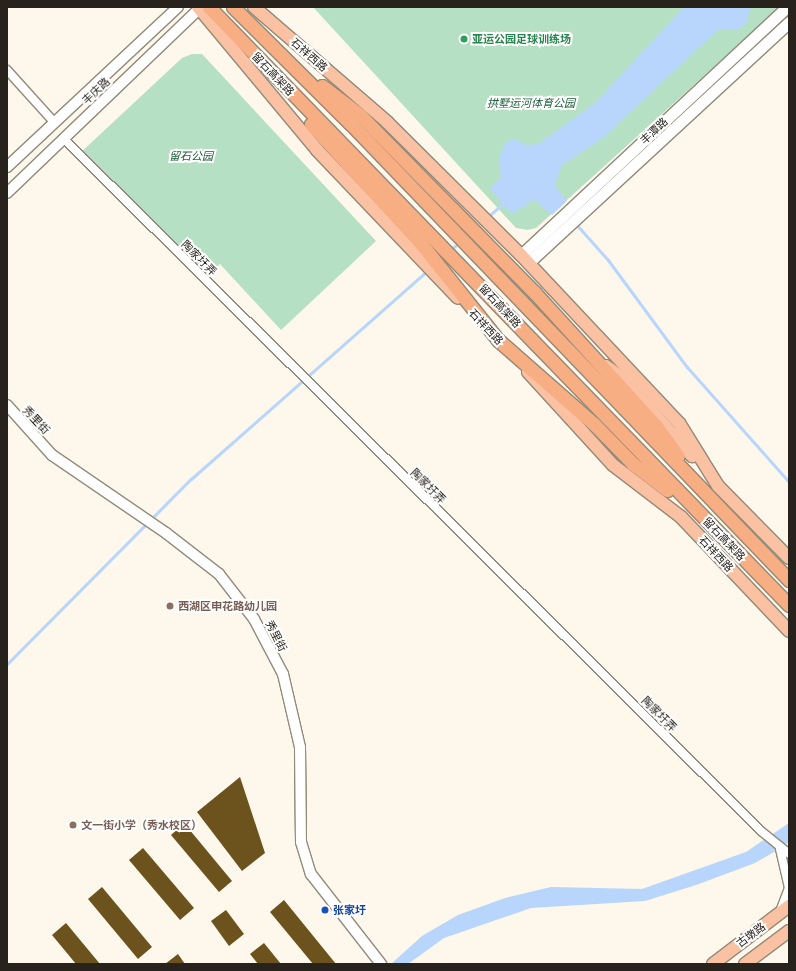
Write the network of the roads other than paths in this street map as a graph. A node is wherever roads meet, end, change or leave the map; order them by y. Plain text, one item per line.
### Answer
1 (178, 7) edge
2 (202, 7) edge
3 (233, 7) edge
4 (254, 7) edge
5 (787, 7) edge
6 (789, 22) edge
7 (7, 70) edge
8 (355, 119) junction
9 (54, 122) junction
10 (63, 138) junction
11 (331, 141) junction
12 (7, 167) edge
13 (7, 193) edge
14 (463, 210) junction
15 (575, 212) junction
16 (419, 250) junction
17 (525, 259) junction
18 (498, 340) junction
19 (594, 357) junction
20 (7, 405) edge
21 (718, 486) junction
22 (712, 500) junction
23 (701, 515) junction
24 (789, 558) edge
25 (789, 580) edge
26 (789, 606) edge
27 (789, 631) edge
28 (780, 849) junction
29 (789, 854) edge
30 (789, 906) edge
31 (778, 914) junction
32 (789, 931) edge
33 (381, 964) edge
34 (713, 964) edge
35 (745, 964) edge

1 - 9 street, 丰庆路
2 - 10 street, 丰庆路
2 - 11 highway, 留石高架路
2 - 16 main road
3 - 8 highway, 留石高架路
4 - 14 main road, 石祥西路
5 - 15 main road, 丰潭路
6 - 15 main road, 丰潭路
7 - 9 street
8 - 14 highway
8 - 22 highway, 留石高架路
9 - 12 street, 丰庆路
10 - 13 street, 丰庆路
10 - 28 street, 陶家圩弄
11 - 16 highway
11 - 23 highway, 留石高架路
14 - 17 main road
14 - 19 highway
15 - 17 main road, 丰潭路
16 - 18 highway
17 - 21 main road
18 - 23 highway
18 - 27 main road, 石祥西路
19 - 21 main road
19 - 22 highway
20 - 33 street, 秀里街
21 - 24 main road
22 - 25 highway, 留石高架路
23 - 26 highway, 留石高架路
28 - 29 street, 陶家圩弄
28 - 31 street
30 - 31 main road, 古墩路
31 - 34 main road, 古墩路
32 - 35 main road, 古墩路

